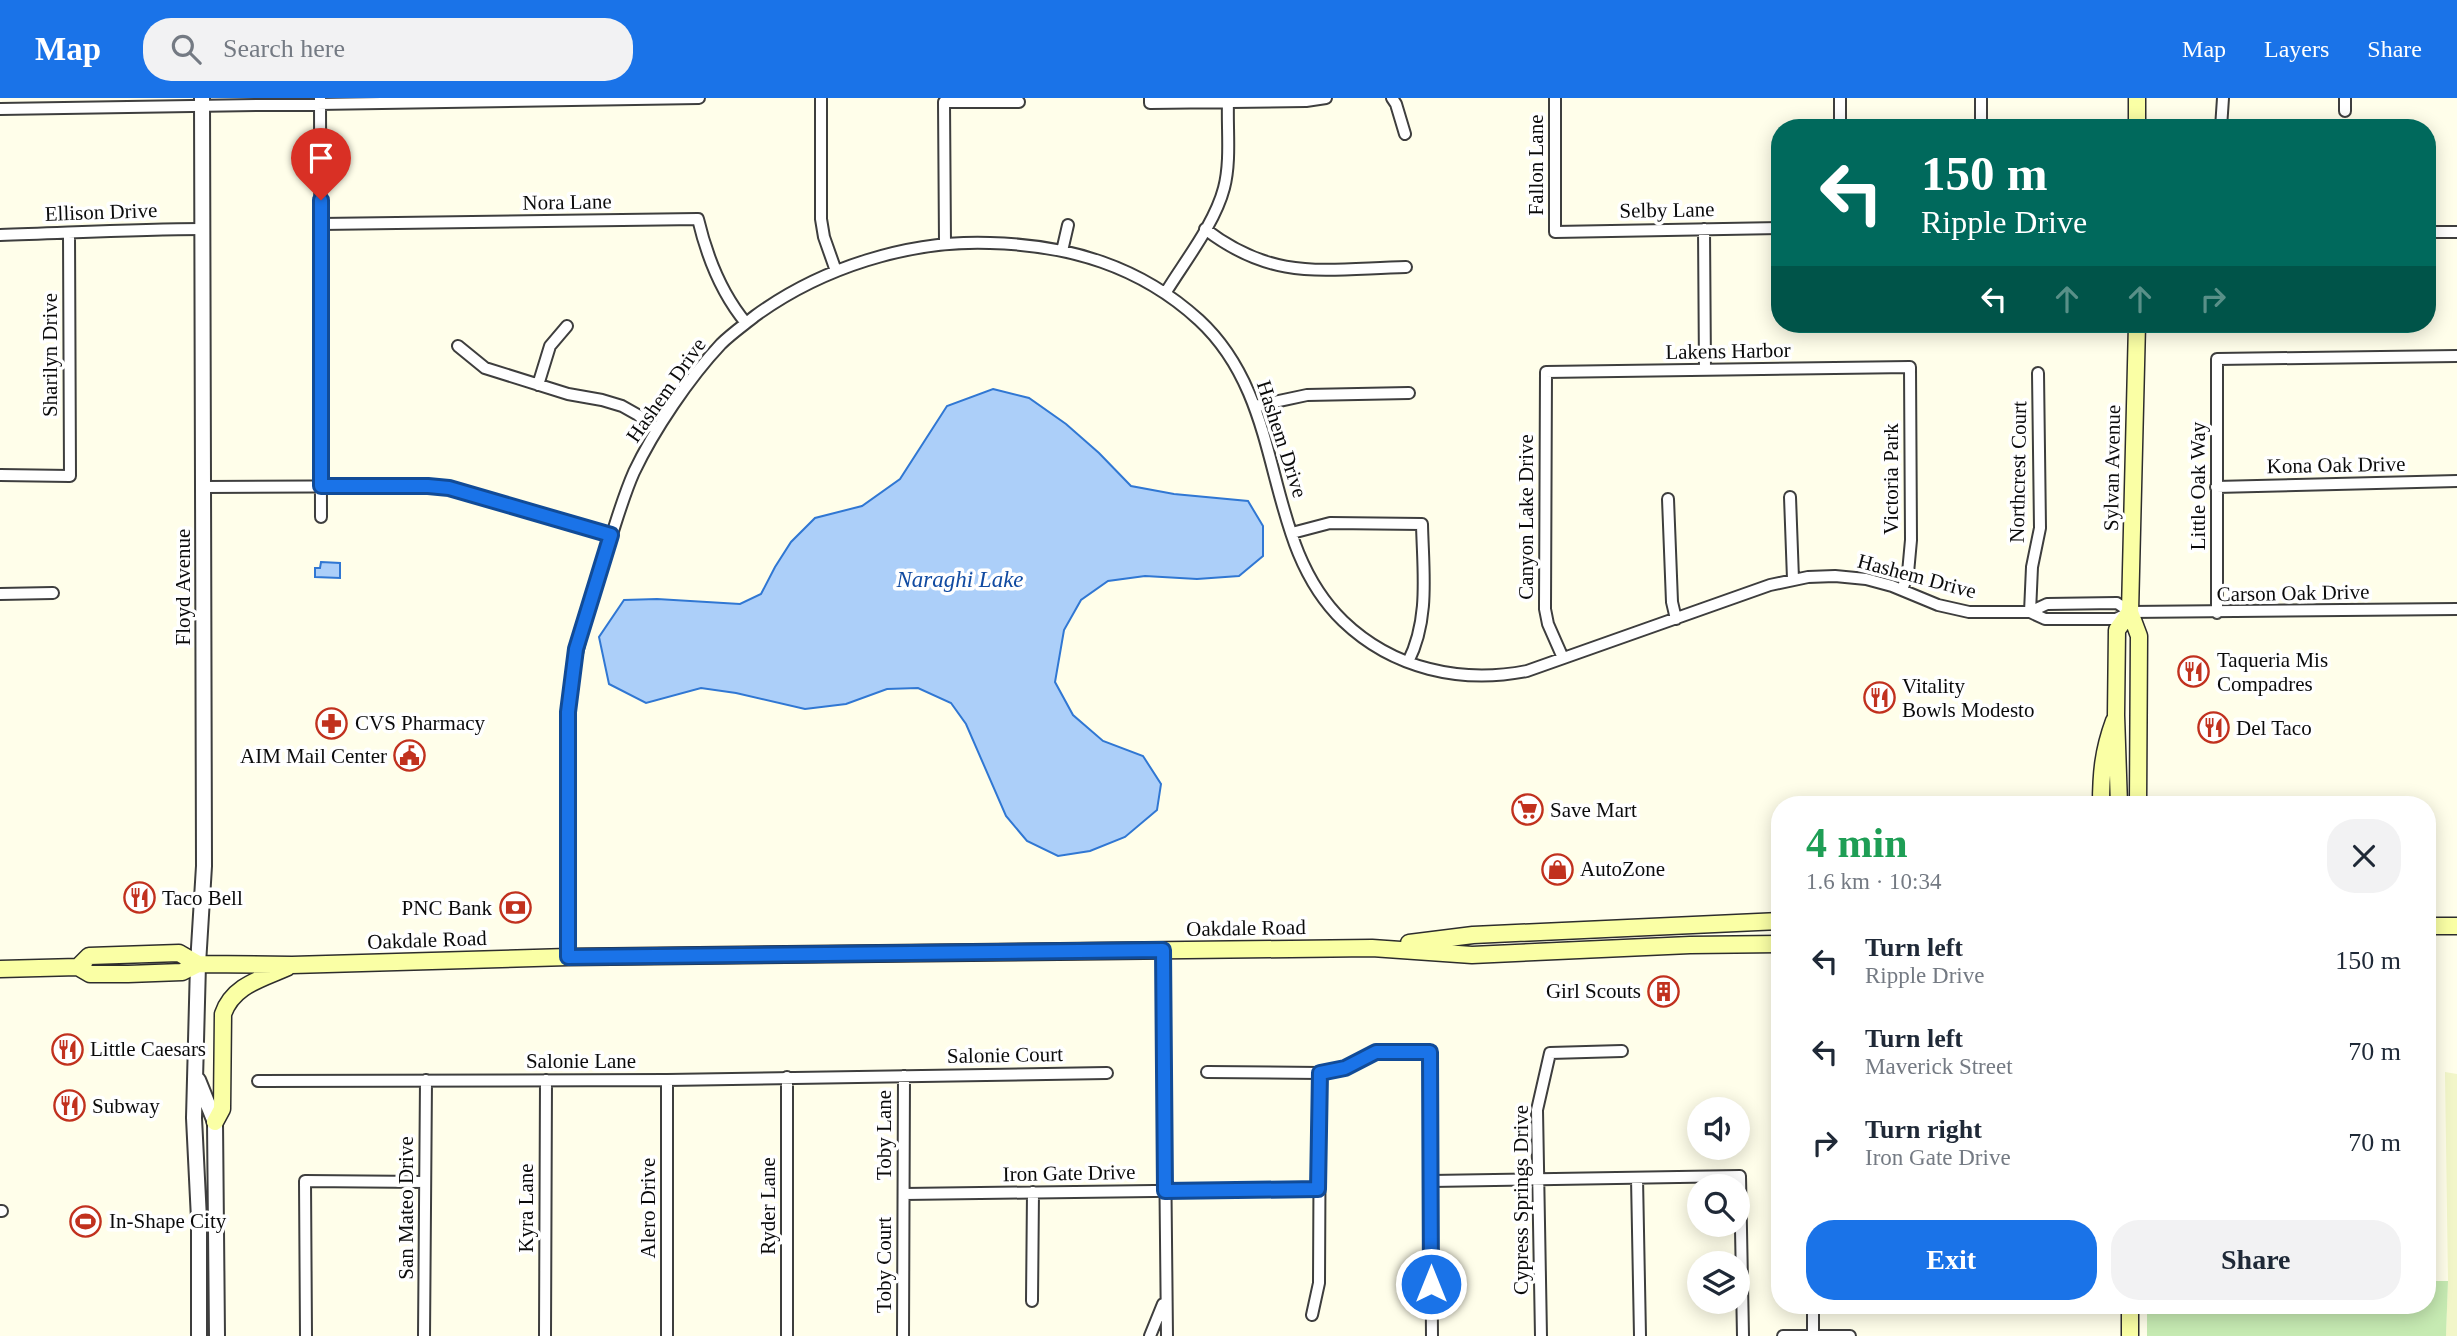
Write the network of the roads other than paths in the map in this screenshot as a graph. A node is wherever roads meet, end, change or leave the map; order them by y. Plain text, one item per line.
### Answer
1 (699, 98) edge
2 (1326, 98) edge
3 (1392, 98) edge
4 (1555, 98) edge
5 (1840, 98) edge
6 (1981, 98) edge
7 (2137, 98) edge
8 (2223, 98) edge
9 (2345, 98) edge
10 (821, 99) edge
11 (1150, 100) edge
12 (320, 101) edge
13 (202, 102) edge
14 (1019, 102) dead end
15 (1228, 102) junction
16 (0, 109) edge
17 (2346, 111) dead end
18 (1840, 119) edge
19 (1982, 119) edge
20 (2137, 119) edge
21 (2222, 119) edge
22 (1405, 134) dead end
23 (321, 224) junction
24 (1068, 225) dead end
25 (1771, 228) edge
26 (203, 229) junction
27 (1205, 229) junction
28 (1704, 229) junction
29 (1555, 232) joint
30 (2436, 232) edge
31 (2457, 232) edge
32 (69, 233) junction
33 (0, 235) edge
34 (945, 244) junction
35 (1062, 251) junction
36 (1406, 267) dead end
37 (836, 271) junction
38 (1166, 292) junction
39 (746, 323) junction
40 (567, 326) dead end
41 (2137, 333) edge
42 (458, 346) dead end
43 (2457, 356) edge
44 (1910, 367) joint
45 (1705, 370) junction
46 (1546, 372) joint
47 (2038, 373) dead end
48 (538, 385) junction
49 (1409, 393) dead end
50 (1256, 406) junction
51 (657, 430) junction
52 (0, 475) edge
53 (2457, 481) edge
54 (321, 486) junction
55 (204, 487) junction
56 (2216, 487) junction
57 (1790, 498) dead end
58 (1668, 499) dead end
59 (321, 517) dead end
60 (1292, 533) junction
61 (611, 535) junction
62 (1793, 579) junction
63 (1902, 590) junction
64 (53, 593) dead end
65 (0, 594) edge
66 (2457, 609) edge
67 (2030, 612) junction
68 (2130, 612) junction
69 (2217, 613) junction
70 (1675, 619) junction
71 (1563, 658) junction
72 (1408, 662) junction
73 (2116, 715) junction
74 (2101, 796) edge
75 (2119, 796) edge
76 (2138, 796) edge
77 (1771, 922) edge
78 (2436, 926) edge
79 (2457, 926) edge
80 (1591, 929) junction
81 (1771, 944) edge
82 (1372, 948) junction
83 (1163, 950) junction
84 (1472, 955) junction
85 (568, 957) junction
86 (198, 964) junction
87 (292, 965) junction
88 (0, 969) edge
89 (1622, 1051) dead end
90 (1207, 1072) dead end
91 (1107, 1073) dead end
92 (1320, 1073) junction
93 (197, 1075) junction
94 (904, 1076) junction
95 (787, 1077) junction
96 (426, 1080) junction
97 (546, 1080) junction
98 (667, 1080) junction
99 (258, 1081) dead end
100 (215, 1122) junction
101 (1637, 1178) junction
102 (1538, 1180) junction
103 (1431, 1181) junction
104 (425, 1182) junction
105 (1318, 1189) junction
106 (1165, 1191) junction
107 (1033, 1192) junction
108 (904, 1194) junction
109 (1166, 1294) junction
110 (1032, 1301) dead end
111 (1813, 1314) edge
112 (2130, 1314) edge
113 (1312, 1315) dead end
114 (1813, 1335) edge
115 (200, 1336) edge
116 (217, 1336) edge
117 (306, 1336) edge
118 (424, 1336) edge
119 (545, 1336) edge
120 (667, 1336) edge
121 (788, 1336) edge
122 (903, 1336) edge
123 (1150, 1336) edge
124 (1167, 1336) edge
125 (1432, 1336) edge
126 (1541, 1336) edge
127 (1640, 1336) edge
128 (1743, 1336) edge
129 (1783, 1336) edge
130 (1850, 1336) edge
131 (2130, 1336) edge

1 - 12 street
2 - 15 street
3 - 22 street
4 - 29 street, Fallon Lane
5 - 18 street
6 - 19 street
7 - 20 main road
8 - 21 street
9 - 17 street
10 - 37 street
11 - 15 street
12 - 13 street
12 - 23 street
13 - 16 street
13 - 26 street, Floyd Avenue
14 - 34 street
15 - 27 street
23 - 39 street, Nora Lane
23 - 54 street
24 - 35 street
25 - 28 street, Selby Lane
26 - 32 street, Ellison Drive
26 - 55 street, Floyd Avenue
27 - 36 street
27 - 38 street
28 - 29 street, Selby Lane
28 - 45 street
30 - 31 street
32 - 33 street, Ellison Drive
32 - 52 street, Sharilyn Drive
34 - 35 street, Hashem Drive
34 - 37 street, Hashem Drive
35 - 38 street, Hashem Drive
37 - 39 street, Hashem Drive
38 - 50 street, Hashem Drive
39 - 51 street, Hashem Drive
40 - 48 street
41 - 68 main road, Sylvan Avenue
42 - 48 street
43 - 56 street, Little Oak Way
44 - 45 street, Lakens Harbor
44 - 63 street, Victoria Park
45 - 46 street, Lakens Harbor
46 - 71 street, Canyon Lake Drive
47 - 67 street, Northcrest Court
48 - 51 street
49 - 50 street
50 - 60 street, Hashem Drive
51 - 61 street, Hashem Drive
53 - 56 street, Kona Oak Drive
54 - 55 street
54 - 59 street
54 - 61 street
55 - 86 street, Floyd Avenue
56 - 69 street, Little Oak Way
57 - 62 street
58 - 70 street
60 - 72 street, Hashem Drive
60 - 72 street
61 - 85 street, Hashem Drive
62 - 63 street, Hashem Drive
62 - 70 street, Hashem Drive
63 - 67 street, Hashem Drive
64 - 65 street
66 - 69 street, Carson Oak Drive
67 - 68 street, Hashem Drive
68 - 69 street, Carson Oak Drive
68 - 73 main road, Sylvan Avenue
68 - 76 main road, Sylvan Avenue
70 - 71 street, Hashem Drive
71 - 72 street, Hashem Drive
73 - 74 main road
73 - 75 main road, Sylvan Avenue
77 - 80 main road, Oakdale Road
78 - 79 main road
80 - 82 main road, Oakdale Road
80 - 84 main road
81 - 84 main road, Oakdale Road
82 - 83 main road, Oakdale Road
82 - 84 main road, Oakdale Road
83 - 85 main road, Oakdale Road
83 - 106 street
85 - 87 main road, Oakdale Road
86 - 87 main road, Oakdale Road
86 - 88 main road, Oakdale Road
86 - 93 street, Floyd Avenue
87 - 100 main road
89 - 102 street, Cypress Springs Drive
90 - 92 street
91 - 94 street, Salonie Court
92 - 103 street
92 - 105 street
93 - 100 street, Floyd Avenue
93 - 115 street, Floyd Avenue
94 - 95 street, Salonie Lane
94 - 108 street, Toby Lane
95 - 98 street, Salonie Lane
95 - 121 street, Ryder Lane
96 - 97 street, Salonie Lane
96 - 99 street, Salonie Lane
96 - 104 street, San Mateo Drive
97 - 98 street, Salonie Lane
97 - 119 street, Kyra Lane
98 - 120 street, Alero Drive
100 - 116 street, Floyd Avenue
101 - 102 street
101 - 127 street
101 - 128 street
102 - 103 street
102 - 126 street, Cypress Springs Drive
103 - 125 street
104 - 117 street
104 - 118 street, San Mateo Drive
105 - 106 street, Iron Gate Drive
105 - 113 street
106 - 107 street, Iron Gate Drive
106 - 109 street
107 - 108 street, Iron Gate Drive
107 - 110 street
108 - 122 street, Toby Court
109 - 123 street
109 - 124 street
111 - 114 street
112 - 131 main road
114 - 129 street
114 - 130 street

